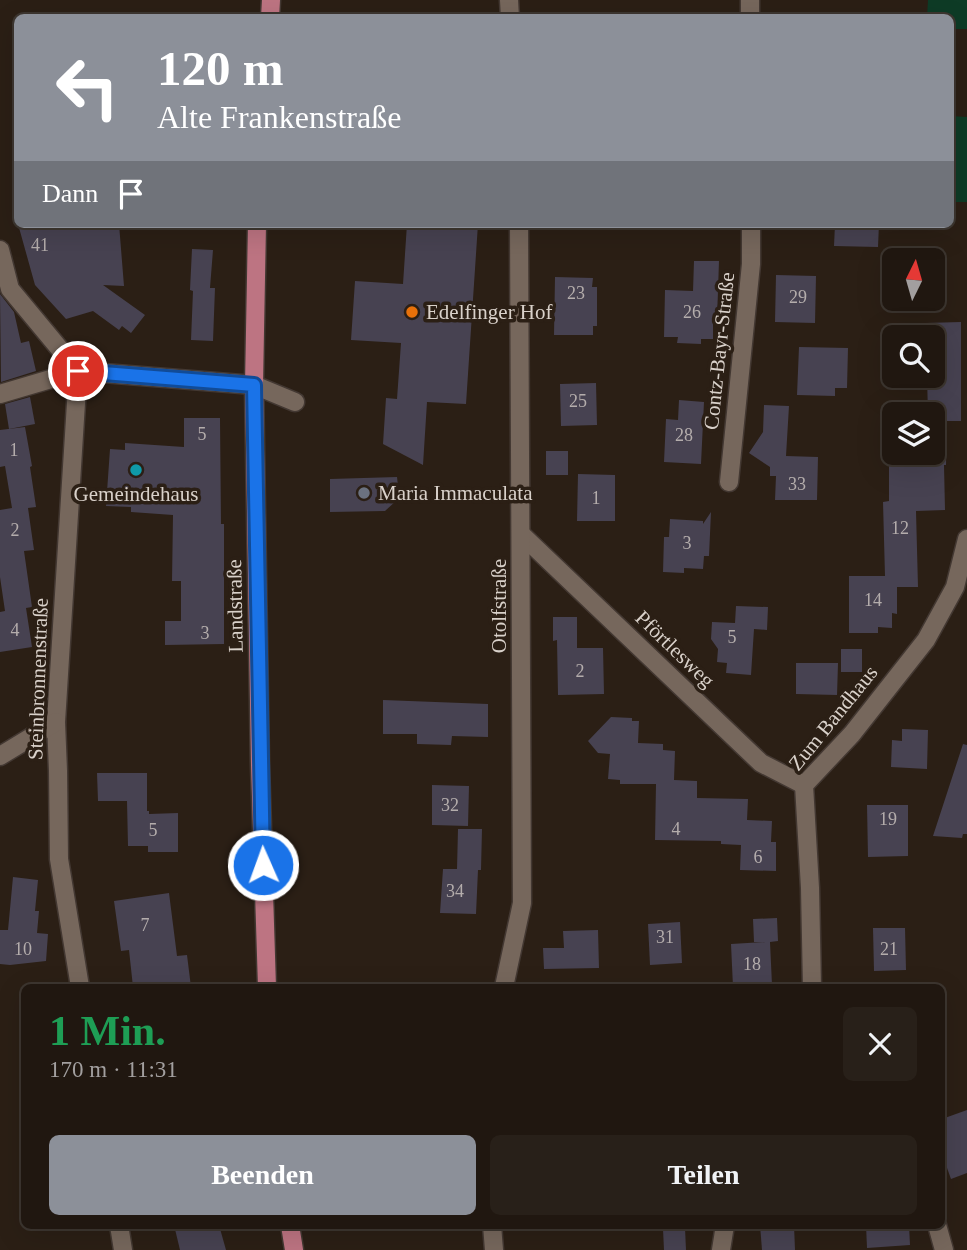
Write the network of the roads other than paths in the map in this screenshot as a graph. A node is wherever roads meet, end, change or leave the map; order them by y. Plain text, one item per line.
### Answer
1 (257, 228) edge
2 (519, 228) edge
3 (751, 228) edge
4 (0, 250) edge
5 (78, 371) junction
6 (254, 385) junction
7 (0, 394) edge
8 (295, 402) dead end
9 (729, 482) dead end
10 (522, 535) junction
11 (967, 539) edge
12 (56, 722) junction
13 (0, 756) edge
14 (804, 785) junction
15 (80, 984) edge
16 (267, 984) edge
17 (505, 984) edge
18 (812, 984) edge
19 (119, 1229) edge
20 (290, 1229) edge
21 (492, 1229) edge
22 (724, 1229) edge
23 (938, 1229) edge
24 (122, 1250) edge
25 (293, 1250) edge
26 (494, 1250) edge
27 (721, 1250) edge
28 (944, 1250) edge

1 - 6 main road, Landstraße
2 - 10 street, Otolfstraße
3 - 9 street, Contz-Bayr-Straße
4 - 5 street
5 - 6 street
5 - 7 street
5 - 12 street, Steinbronnenstraße
6 - 8 street
6 - 16 main road, Landstraße
10 - 14 street, Pförtlesweg
10 - 17 street, Otolfstraße
11 - 14 street, Zum Bandhaus
12 - 13 street
12 - 15 street, Steinbronnenstraße
14 - 18 street, Zum Bandhaus
19 - 24 street
20 - 25 main road
21 - 26 street
22 - 27 street
23 - 28 street

